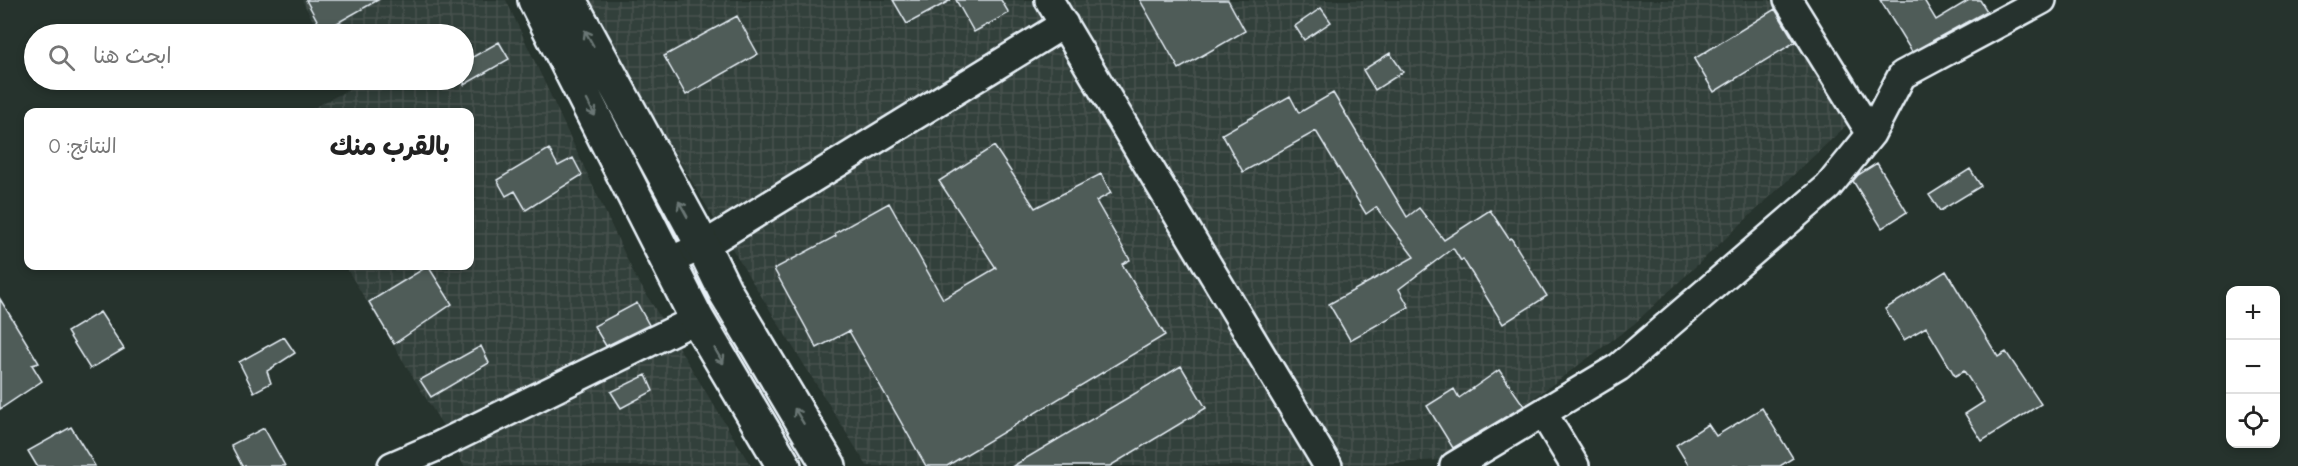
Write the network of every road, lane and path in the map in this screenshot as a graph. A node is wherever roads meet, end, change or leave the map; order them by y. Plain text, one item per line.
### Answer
1 (535, 0) edge
2 (568, 0) edge
3 (1049, 0) edge
4 (1788, 0) edge
5 (2042, 0) edge
6 (1064, 24) junction
7 (1871, 134) junction
8 (703, 246) junction
9 (669, 261) junction
10 (697, 319) junction
11 (1543, 413) junction
12 (392, 466) edge
13 (784, 466) edge
14 (829, 466) edge
15 (1328, 466) edge
16 (1454, 466) edge
17 (1575, 466) edge

1 -> 9 main road
8 -> 2 main road
3 - 6 street
4 - 7 street
5 - 7 street
6 - 8 street
6 - 15 street
7 - 11 street
8 - 9 street
14 -> 8 main road
9 - 10 main road
10 - 12 street
10 -> 13 main road
11 - 16 street
11 - 17 street

